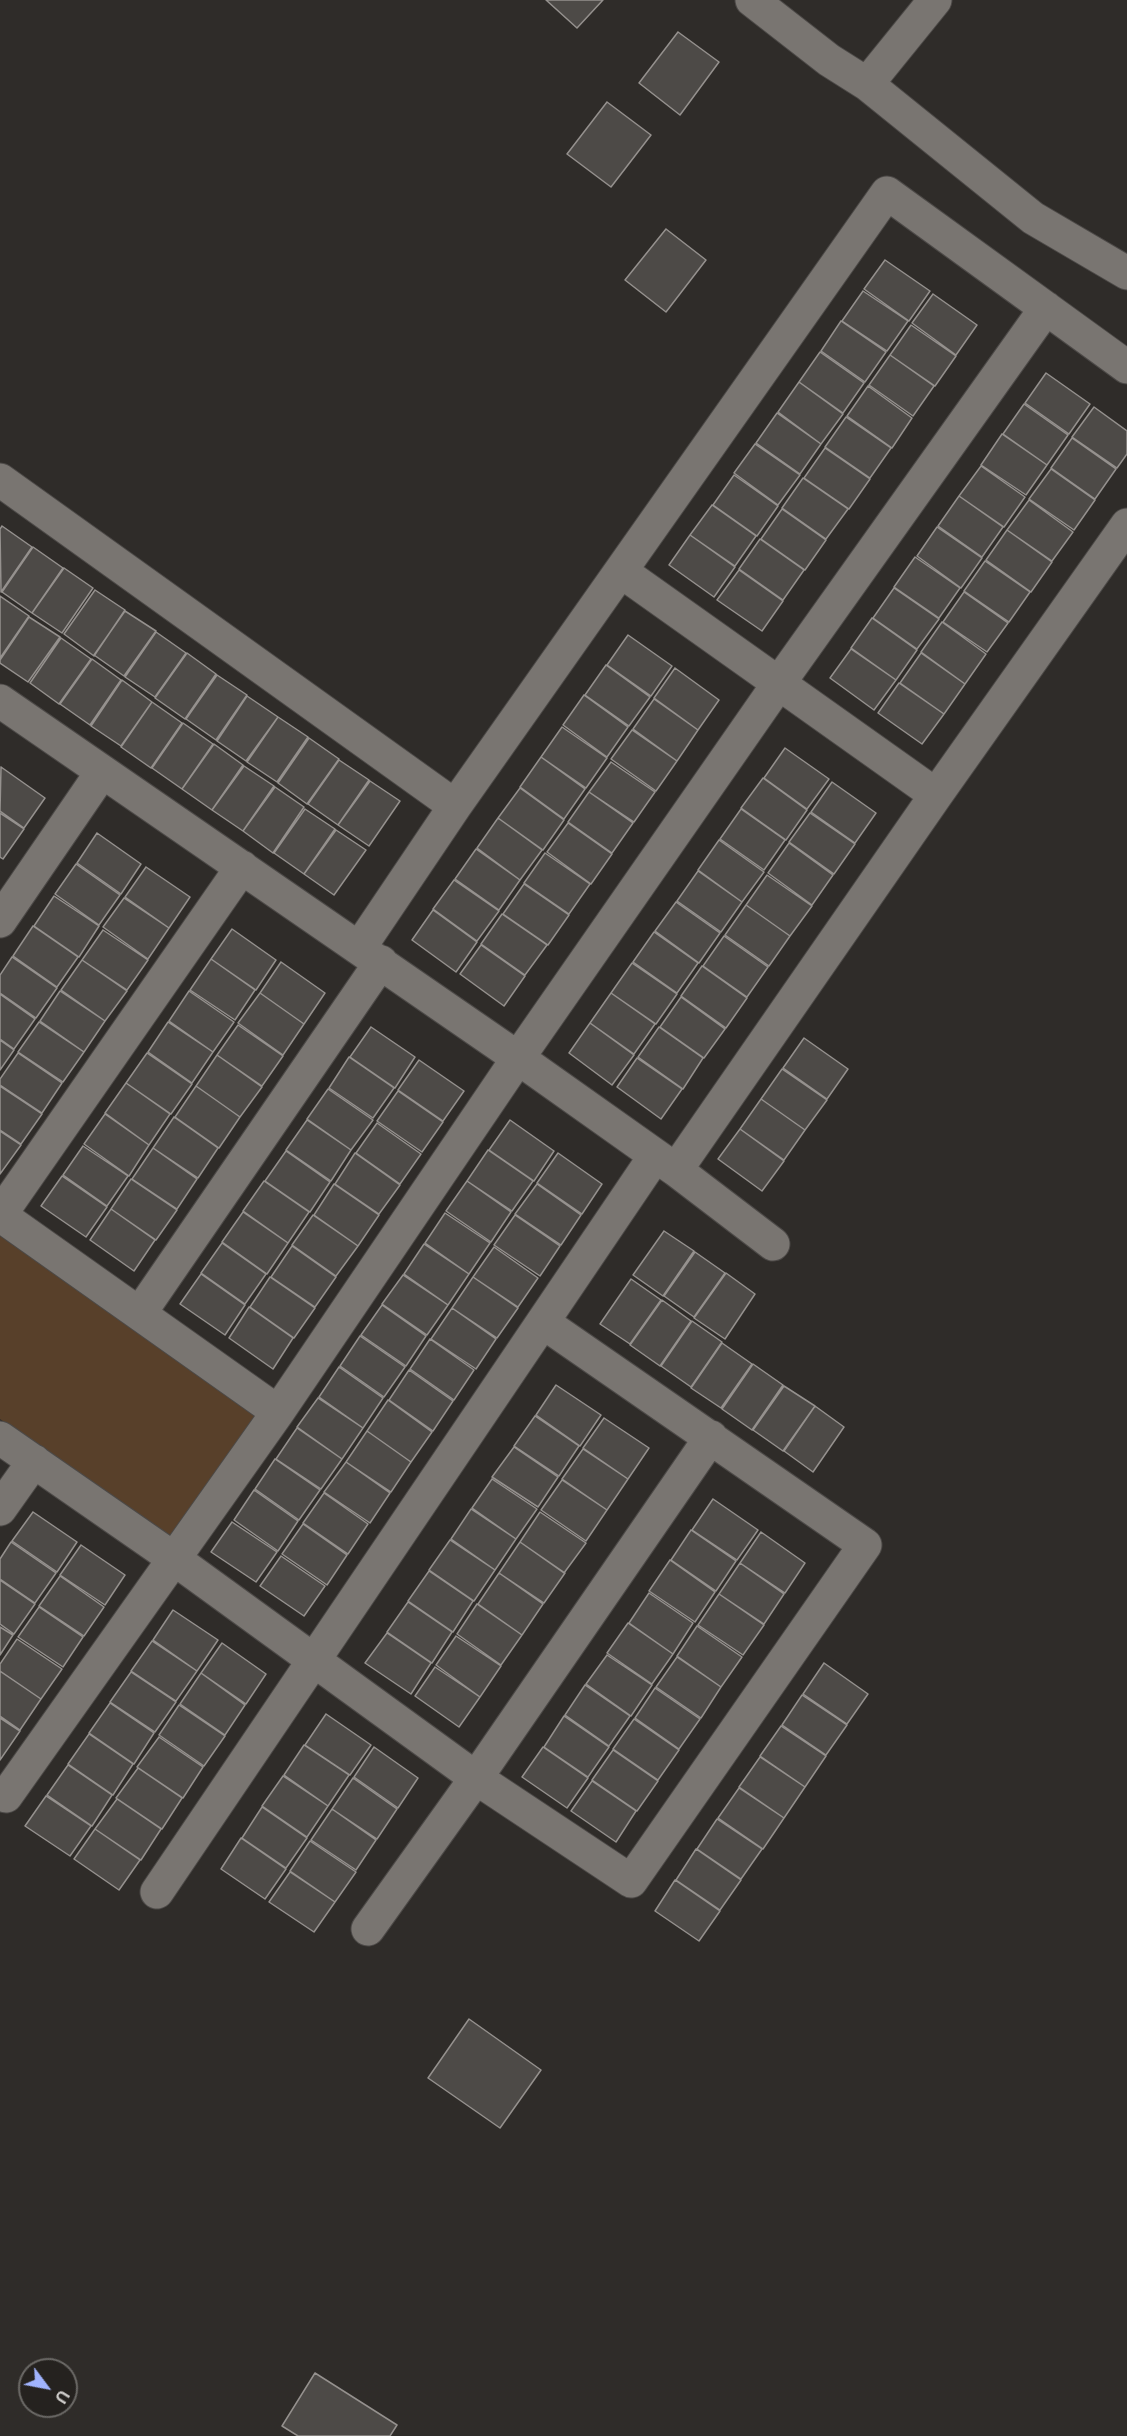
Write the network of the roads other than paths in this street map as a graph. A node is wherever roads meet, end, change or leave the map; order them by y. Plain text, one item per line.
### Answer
1 (752, 0) edge
2 (935, 0) edge
3 (867, 84) junction
4 (1127, 273) edge
5 (1046, 308) junction
6 (1127, 367) edge
7 (0, 480) edge
8 (1127, 525) edge
9 (622, 572) junction
10 (779, 683) junction
11 (0, 701) edge
12 (102, 772) junction
13 (936, 795) junction
14 (455, 806) junction
15 (242, 867) junction
16 (0, 921) edge
17 (370, 954) junction
18 (518, 1058) junction
19 (666, 1163) junction
20 (0, 1215) edge
21 (773, 1244) dead end
22 (140, 1313) junction
23 (544, 1323) junction
24 (278, 1412) junction
25 (711, 1437) junction
26 (0, 1438) edge
27 (34, 1461) junction
28 (0, 1509) edge
29 (173, 1558) junction
30 (313, 1661) junction
31 (476, 1778) junction
32 (6, 1796) dead end
33 (157, 1892) dead end
34 (368, 1929) dead end

1 - 3 street
2 - 3 street
3 - 4 street
5 - 6 street
5 - 9 street
5 - 10 street
7 - 14 street
8 - 13 street
9 - 10 street
9 - 14 street
10 - 13 street
10 - 18 street
11 - 12 street
12 - 15 street
12 - 16 street
13 - 19 street
14 - 17 street
15 - 17 street
15 - 20 street
17 - 18 street
17 - 22 street
18 - 19 street
18 - 24 street
19 - 21 street
19 - 23 street
20 - 22 street
22 - 24 street
23 - 25 street
23 - 30 street
24 - 29 street
25 - 31 street
25 - 31 street
26 - 27 street
27 - 28 street
27 - 29 street
29 - 30 street
29 - 32 street
30 - 31 street
30 - 33 street
31 - 34 street

